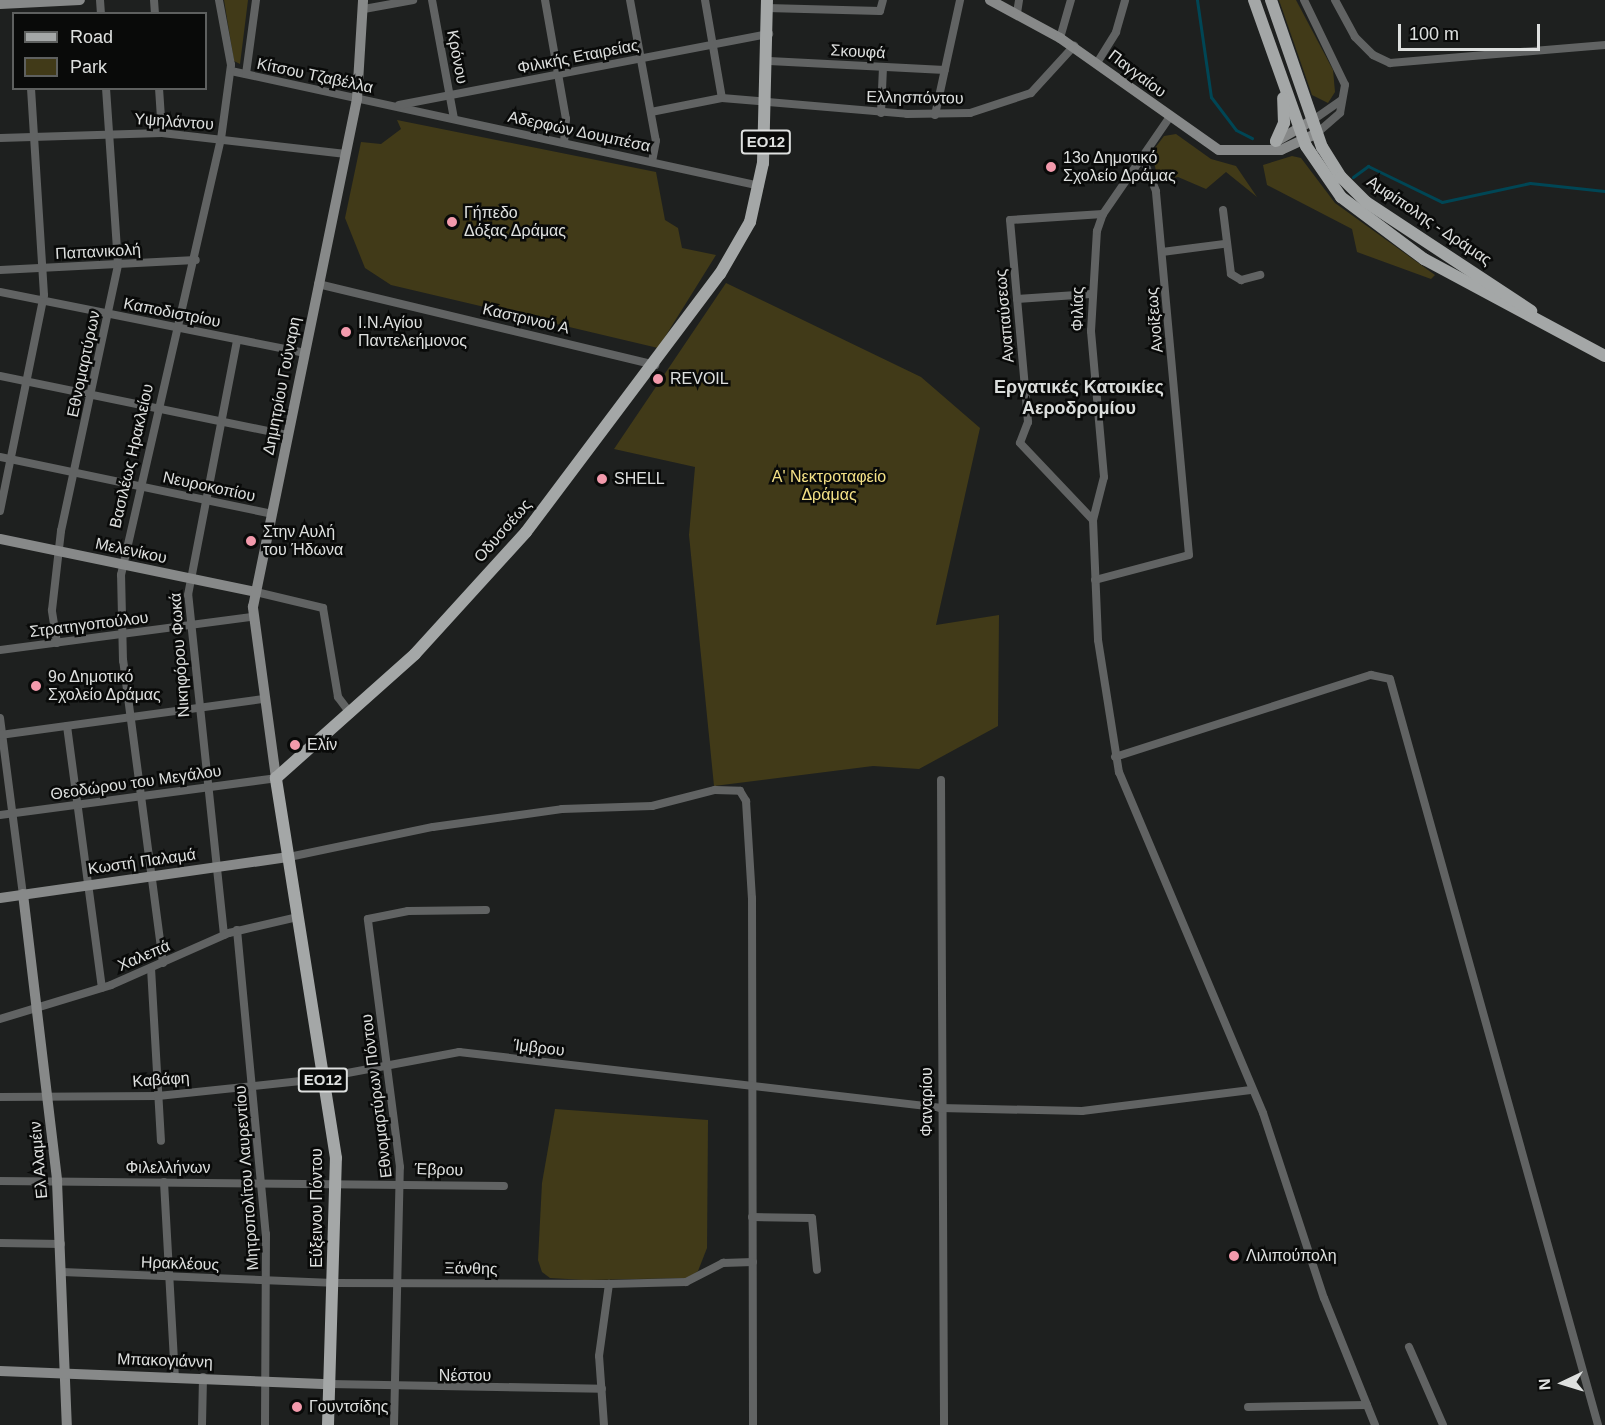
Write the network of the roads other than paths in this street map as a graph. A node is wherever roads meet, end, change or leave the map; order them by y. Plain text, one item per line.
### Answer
1 (80, 0) edge
2 (219, 0) edge
3 (256, 0) edge
4 (413, 0) edge
5 (432, 0) edge
6 (545, 0) edge
7 (630, 0) edge
8 (705, 0) edge
9 (883, 0) edge
10 (960, 0) edge
11 (990, 0) edge
12 (1019, 0) edge
13 (1071, 0) edge
14 (1125, 0) edge
15 (1254, 0) edge
16 (1271, 0) edge
17 (1305, 0) edge
18 (1335, 0) edge
19 (0, 4) edge
20 (767, 4) edge
21 (363, 5) edge
22 (25, 6) edge
23 (1017, 13) junction
24 (769, 34) junction
25 (1060, 38) junction
26 (1267, 39) junction
27 (713, 45) junction
28 (1605, 45) edge
29 (1074, 46) junction
30 (641, 59) junction
31 (769, 61) junction
32 (1097, 63) junction
33 (883, 67) junction
34 (945, 70) junction
35 (231, 71) junction
36 (246, 74) junction
37 (559, 75) junction
38 (31, 90) edge
39 (106, 90) edge
40 (159, 90) edge
41 (450, 96) junction
42 (357, 99) junction
43 (722, 99) junction
44 (1342, 100) junction
45 (769, 104) junction
46 (393, 106) junction
47 (651, 112) junction
48 (881, 112) junction
49 (935, 115) junction
50 (1170, 118) junction
51 (454, 119) junction
52 (1313, 120) junction
53 (1299, 128) junction
54 (110, 132) junction
55 (162, 133) junction
56 (1317, 133) junction
57 (34, 136) junction
58 (0, 138) edge
59 (221, 139) junction
60 (1304, 141) junction
61 (564, 143) junction
62 (1273, 145) junction
63 (346, 154) junction
64 (1142, 157) junction
65 (652, 161) junction
66 (759, 186) junction
67 (1222, 210) dead end
68 (1103, 214) junction
69 (1224, 244) junction
70 (1162, 252) junction
71 (196, 260) junction
72 (118, 264) junction
73 (43, 268) junction
74 (0, 270) edge
75 (1260, 275) dead end
76 (318, 284) junction
77 (0, 292) edge
78 (1091, 294) junction
79 (1017, 299) junction
80 (43, 300) junction
81 (108, 314) junction
82 (1538, 318) junction
83 (177, 327) junction
84 (237, 340) junction
85 (304, 353) junction
86 (1605, 356) edge
87 (656, 365) junction
88 (0, 376) edge
89 (27, 381) junction
90 (91, 395) junction
91 (157, 408) junction
92 (221, 422) junction
93 (288, 435) junction
94 (0, 458) edge
95 (11, 460) junction
96 (74, 473) junction
97 (139, 486) junction
98 (205, 500) junction
99 (0, 511) edge
100 (272, 513) junction
101 (1093, 520) junction
102 (0, 539) edge
103 (59, 551) junction
104 (122, 564) junction
105 (190, 578) junction
106 (1095, 580) junction
107 (256, 592) junction
108 (252, 617) junction
109 (189, 625) junction
110 (121, 634) junction
111 (57, 642) junction
112 (0, 650) edge
113 (264, 699) junction
114 (196, 709) junction
115 (352, 715) junction
116 (131, 717) junction
117 (0, 718) edge
118 (67, 726) junction
119 (1, 734) edge
120 (1115, 757) junction
121 (276, 778) junction
122 (941, 780) dead end
123 (206, 788) junction
124 (141, 796) junction
125 (77, 805) junction
126 (12, 813) junction
127 (0, 815) edge
128 (289, 857) junction
129 (216, 867) junction
130 (152, 876) junction
131 (88, 885) junction
132 (22, 894) junction
133 (0, 898) edge
134 (486, 910) dead end
135 (298, 916) junction
136 (237, 930) junction
137 (224, 935) junction
138 (163, 963) junction
139 (151, 968) junction
140 (102, 988) junction
141 (38, 1009) junction
142 (0, 1019) edge
143 (388, 1066) junction
144 (323, 1077) junction
145 (254, 1086) junction
146 (753, 1087) junction
147 (1251, 1090) junction
148 (158, 1096) junction
149 (0, 1097) edge
150 (49, 1097) junction
151 (940, 1108) junction
152 (161, 1140) dead end
153 (0, 1181) edge
154 (57, 1181) junction
155 (164, 1182) junction
156 (262, 1182) junction
157 (336, 1182) junction
158 (401, 1182) junction
159 (504, 1186) dead end
160 (752, 1217) junction
161 (0, 1243) edge
162 (61, 1244) junction
163 (753, 1262) junction
164 (817, 1270) dead end
165 (62, 1272) junction
166 (170, 1277) junction
167 (267, 1281) junction
168 (398, 1281) junction
169 (333, 1283) junction
170 (609, 1284) junction
171 (1409, 1347) dead end
172 (0, 1371) edge
173 (66, 1371) junction
174 (174, 1376) junction
175 (203, 1377) junction
176 (267, 1380) junction
177 (329, 1384) junction
178 (394, 1387) junction
179 (602, 1389) junction
180 (1367, 1405) junction
181 (1248, 1407) dead end
182 (67, 1425) edge
183 (202, 1425) edge
184 (265, 1425) edge
185 (328, 1425) edge
186 (394, 1425) edge
187 (604, 1425) edge
188 (753, 1425) edge
189 (944, 1425) edge
190 (1375, 1425) edge
191 (1443, 1425) edge
192 (1598, 1425) edge

1 - 22 street
2 - 35 street, Βασιλέως Ηρακλείου
3 - 36 street
4 - 21 street
5 - 41 street, Κρόνου
6 - 37 street
7 - 30 street
8 - 27 street
9 - 20 street
10 - 34 street
11 - 23 street, Παγγαίου
12 - 23 street
13 - 25 street
14 - 32 street
15 - 26 main road, Αμφίπολης - Δράμας
16 - 52 main road, Αμφίπολης - Δράμας
17 - 44 street
18 - 28 street
19 - 22 street
20 - 24 main road, ΕΟ12
21 - 42 street, Δημητρίου Γούναρη
23 - 25 street, Παγγαίου
24 - 27 street, Φιλικής Εταιρείας
24 - 31 main road, ΕΟ12
25 - 29 street, Παγγαίου
26 - 53 main road, Αμφίπολης - Δράμας
26 - 62 main road
27 - 30 street, Φιλικής Εταιρείας
27 - 43 street
29 - 32 street, Παγγαίου
29 - 49 street, Ελλησπόντου
30 - 37 street, Φιλικής Εταιρείας
30 - 47 street
31 - 33 street, Σκουφά
31 - 45 main road, ΕΟ12
32 - 50 street, Παγγαίου
33 - 34 street, Σκουφά
33 - 48 street
34 - 49 street
35 - 36 street, Κίτσου Τζαβέλλα
35 - 59 street, Βασιλέως Ηρακλείου
36 - 42 street, Κίτσου Τζαβέλλα
37 - 41 street, Φιλικής Εταιρείας
37 - 61 street
38 - 57 street
39 - 54 street, Εθνομαρτύρων
40 - 55 street
41 - 46 street, Φιλικής Εταιρείας
41 - 51 street, Κρόνου
42 - 46 street, Κίτσου Τζαβέλλα
42 - 63 street, Δημητρίου Γούναρη
43 - 45 street, Ελλησπόντου
43 - 47 street, Ελλησπόντου
44 - 52 street
44 - 56 street
45 - 48 street, Ελλησπόντου
45 - 66 main road, ΕΟ12
46 - 51 street, Αδερφών Δουμπέσα
47 - 65 street
48 - 49 street, Ελλησπόντου
50 - 62 street, Παγγαίου
50 - 64 street, Φιλίας
51 - 61 street, Αδερφών Δουμπέσα
52 - 53 street
52 - 56 main road, Αμφίπολης - Δράμας
53 - 60 main road, Αμφίπολης - Δράμας
53 - 62 street
54 - 55 street, Υψηλάντου
54 - 57 street, Υψηλάντου
54 - 72 street, Εθνομαρτύρων
55 - 59 street, Υψηλάντου
56 - 60 street, Παγγαίου
56 - 82 main road, Αμφίπολης - Δράμας
57 - 58 street, Υψηλάντου
57 - 73 street
59 - 63 street, Υψηλάντου
59 - 71 street, Βασιλέως Ηρακλείου
60 - 62 street, Παγγαίου
60 - 82 main road, Αμφίπολης - Δράμας
61 - 65 street, Αδερφών Δουμπέσα
63 - 76 street, Δημητρίου Γούναρη
64 - 68 street, Φιλίας
64 - 70 street, Ανοίξεως
65 - 66 street, Αδερφών Δουμπέσα
66 - 87 main road, Οδυσσέως / ΕΟ12
67 - 69 street
68 - 78 street, Φιλίας
68 - 79 street, Αναπαύσεως
69 - 70 street
69 - 75 street
70 - 106 street, Ανοίξεως
71 - 72 street, Παπανικολή
71 - 83 street, Βασιλέως Ηρακλείου
72 - 73 street, Παπανικολή
72 - 81 street, Εθνομαρτύρων
73 - 74 street, Παπανικολή
73 - 80 street
76 - 85 street, Δημητρίου Γούναρη
76 - 87 street, Καστρινού Α
77 - 80 street, Καποδιστρίου
78 - 79 street
78 - 101 street, Φιλίας
79 - 101 street, Αναπαύσεως
80 - 81 street, Καποδιστρίου
80 - 89 street
81 - 83 street, Καποδιστρίου
81 - 90 street, Εθνομαρτύρων
82 - 86 main road, Αμφίπολης - Δράμας
83 - 84 street, Καποδιστρίου
83 - 91 street, Βασιλέως Ηρακλείου
84 - 85 street, Καποδιστρίου
84 - 92 street, Νικηφόρου Φωκά
85 - 93 street, Δημητρίου Γούναρη
87 - 115 main road, Οδυσσέως / ΕΟ12
88 - 89 street
89 - 90 street
89 - 95 street
90 - 91 street
90 - 96 street, Εθνομαρτύρων
91 - 92 street
91 - 97 street, Βασιλέως Ηρακλείου
92 - 93 street
92 - 98 street, Νικηφόρου Φωκά
93 - 100 street, Δημητρίου Γούναρη
94 - 95 street, Νευροκοπίου
95 - 96 street, Νευροκοπίου
95 - 99 street
96 - 97 street, Νευροκοπίου
96 - 103 street, Εθνομαρτύρων
97 - 98 street, Νευροκοπίου
97 - 104 street, Βασιλέως Ηρακλείου
98 - 100 street, Νευροκοπίου
98 - 105 street, Νικηφόρου Φωκά
100 - 107 street, Δημητρίου Γούναρη
101 - 106 street, Φιλίας
102 - 103 street, Μελενίκου
103 - 104 street, Μελενίκου
103 - 111 street, Εθνομαρτύρων
104 - 105 street, Μελενίκου
104 - 110 street, Βασιλέως Ηρακλείου
105 - 107 street, Μελενίκου
105 - 109 street, Νικηφόρου Φωκά
106 - 120 street, Φιλίας
107 - 108 street, Δημητρίου Γούναρη
107 - 115 street
108 - 109 street, Στρατηγοπούλου
108 - 113 street, Δημητρίου Γούναρη
109 - 110 street, Στρατηγοπούλου
109 - 114 street, Νικηφόρου Φωκά
110 - 111 street, Στρατηγοπούλου
110 - 116 street, Βασιλέως Ηρακλείου
111 - 112 street, Στρατηγοπούλου
113 - 114 street
113 - 121 street, Δημητρίου Γούναρη
114 - 116 street
114 - 123 street, Νικηφόρου Φωκά
115 - 121 main road, Οδυσσέως / ΕΟ12
116 - 118 street
116 - 124 street, Βασιλέως Ηρακλείου
117 - 119 street
118 - 119 street
118 - 125 street
119 - 126 street
120 - 147 street, Φιλίας
120 - 192 street
121 - 123 street, Θεοδώρου του Μεγάλου
121 - 128 main road, Εύξεινου Πόντου / ΕΟ12
122 - 151 street, Φαναρίου
123 - 124 street, Θεοδώρου του Μεγάλου
123 - 129 street, Νικηφόρου Φωκά
124 - 125 street, Θεοδώρου του Μεγάλου
124 - 130 street, Βασιλέως Ηρακλείου
125 - 126 street, Θεοδώρου του Μεγάλου
125 - 131 street
126 - 127 street, Θεοδώρου του Μεγάλου
126 - 132 street
128 - 129 street, Κωστή Παλαμά
128 - 135 main road, Εύξεινου Πόντου / ΕΟ12
128 - 146 street
129 - 130 street, Κωστή Παλαμά
129 - 137 street, Νικηφόρου Φωκά
130 - 131 street, Κωστή Παλαμά
130 - 138 street, Βασιλέως Ηρακλείου
131 - 132 street, Κωστή Παλαμά
131 - 140 street
132 - 133 street, Κωστή Παλαμά
132 - 141 street, Ελ Αλαμέιν
134 - 143 street, Εθνομαρτύρων Πόντου
135 - 136 street, Χαλεπά
135 - 144 main road, Εύξεινου Πόντου / ΕΟ12
136 - 137 street, Χαλεπά
136 - 145 street, Μητροπολίτου Λαυρεντίου
137 - 138 street, Χαλεπά
138 - 139 street, Χαλεπά
139 - 140 street, Χαλεπά
139 - 148 street
140 - 141 street, Χαλεπά
141 - 142 street, Χαλεπά
141 - 150 street, Ελ Αλαμέιν
143 - 144 street, Ίμβρου
143 - 146 street, Ίμβρου
143 - 158 street, Εθνομαρτύρων Πόντου
144 - 145 street, Καβάφη
144 - 157 main road, Εύξεινου Πόντου / ΕΟ12
145 - 148 street, Καβάφη
145 - 156 street, Μητροπολίτου Λαυρεντίου
146 - 151 street, Ίμβρου
146 - 160 street
147 - 151 street, Ίμβρου
147 - 180 street, Φιλίας
148 - 150 street, Καβάφη
148 - 152 street
149 - 150 street, Καβάφη
150 - 154 street, Ελ Αλαμέιν
151 - 189 street, Φαναρίου
153 - 154 street, Φιλελλήνων
154 - 155 street, Φιλελλήνων
154 - 162 street, Ελ Αλαμέιν
155 - 156 street, Φιλελλήνων
155 - 166 street
156 - 157 street, Φιλελλήνων
156 - 167 street, Μητροπολίτου Λαυρεντίου
157 - 158 street, Έβρου
157 - 169 main road, Εύξεινου Πόντου / ΕΟ12
158 - 159 street, Έβρου
158 - 168 street, Εθνομαρτύρων Πόντου
160 - 163 street
160 - 164 street
161 - 162 street
162 - 165 street, Ελ Αλαμέιν
163 - 170 street, Ξάνθης
163 - 188 street
165 - 166 street, Ηρακλέους
165 - 173 street, Ελ Αλαμέιν
166 - 167 street, Ηρακλέους
166 - 174 street
167 - 169 street, Ηρακλέους
167 - 176 street, Μητροπολίτου Λαυρεντίου
168 - 169 street, Ξάνθης
168 - 170 street, Ξάνθης
168 - 178 street, Εθνομαρτύρων Πόντου
169 - 177 main road, Εύξεινου Πόντου / ΕΟ12
170 - 179 street
171 - 191 street
172 - 173 street, Μπακογιάννη
173 - 174 street, Μπακογιάννη
173 - 182 street, Ελ Αλαμέιν
174 - 175 street, Μπακογιάννη
175 - 176 street, Μπακογιάννη
175 - 183 street
176 - 177 street, Μπακογιάννη
176 - 184 street, Μητροπολίτου Λαυρεντίου
177 - 178 street, Νέστου
177 - 185 main road, Εύξεινου Πόντου / ΕΟ12
178 - 179 street, Νέστου
178 - 186 street, Εθνομαρτύρων Πόντου
179 - 187 street
180 - 181 street
180 - 190 street, Φιλίας

